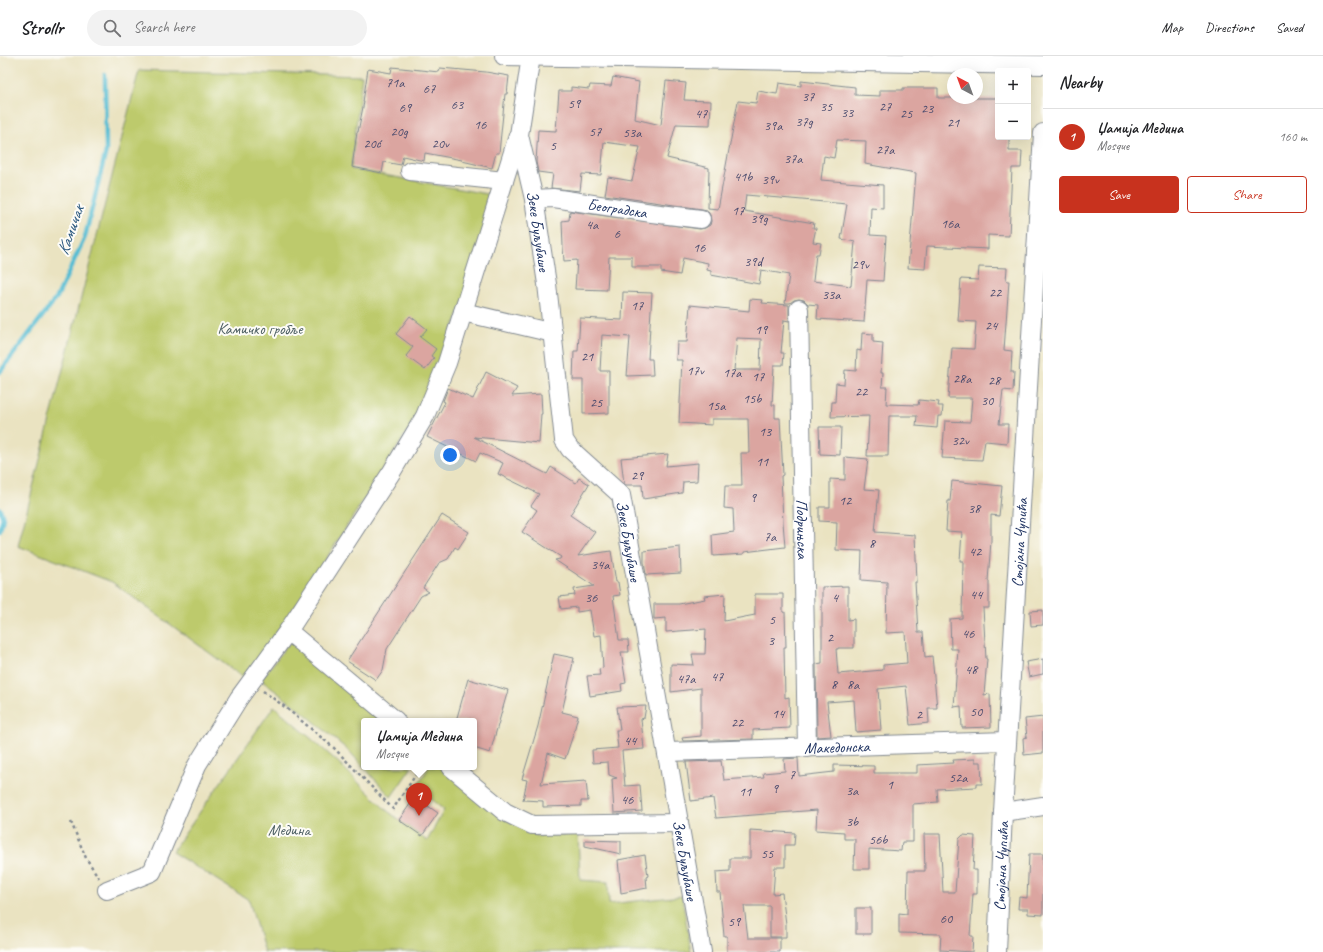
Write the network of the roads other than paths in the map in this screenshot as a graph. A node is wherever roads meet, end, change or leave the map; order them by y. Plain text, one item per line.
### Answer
1 (504, 56) edge
2 (531, 57) edge
3 (1043, 65) edge
4 (1043, 133) edge
5 (519, 135) junction
6 (410, 171) dead end
7 (504, 181) junction
8 (534, 199) junction
9 (701, 219) dead end
10 (799, 309) dead end
11 (463, 312) junction
12 (553, 334) junction
13 (288, 631) junction
14 (392, 718) edge
15 (1007, 741) junction
16 (807, 748) junction
17 (667, 752) junction
18 (455, 770) edge
19 (1043, 806) edge
20 (1003, 812) junction
21 (679, 823) junction
22 (106, 890) road end
23 (702, 952) edge
24 (997, 952) edge

1 - 2 street
2 - 3 street
2 - 5 street, Зеке Буљубаше
4 - 15 street, Стојана Чупића
5 - 7 street
5 - 8 street, Зеке Буљубаше
6 - 7 street
7 - 11 street
8 - 9 street, Београдска
8 - 12 street, Зеке Буљубаше
10 - 16 street, Подрињска
11 - 12 street
11 - 13 street
12 - 17 street, Зеке Буљубаше
13 - 14 street
13 - 22 street
15 - 16 street, Македонска
15 - 20 street, Стојана Чупића
16 - 17 street, Македонска
17 - 21 street, Зеке Буљубаше
18 - 21 street
19 - 20 street
20 - 24 street, Стојана Чупића
21 - 23 street, Зеке Буљубаше

